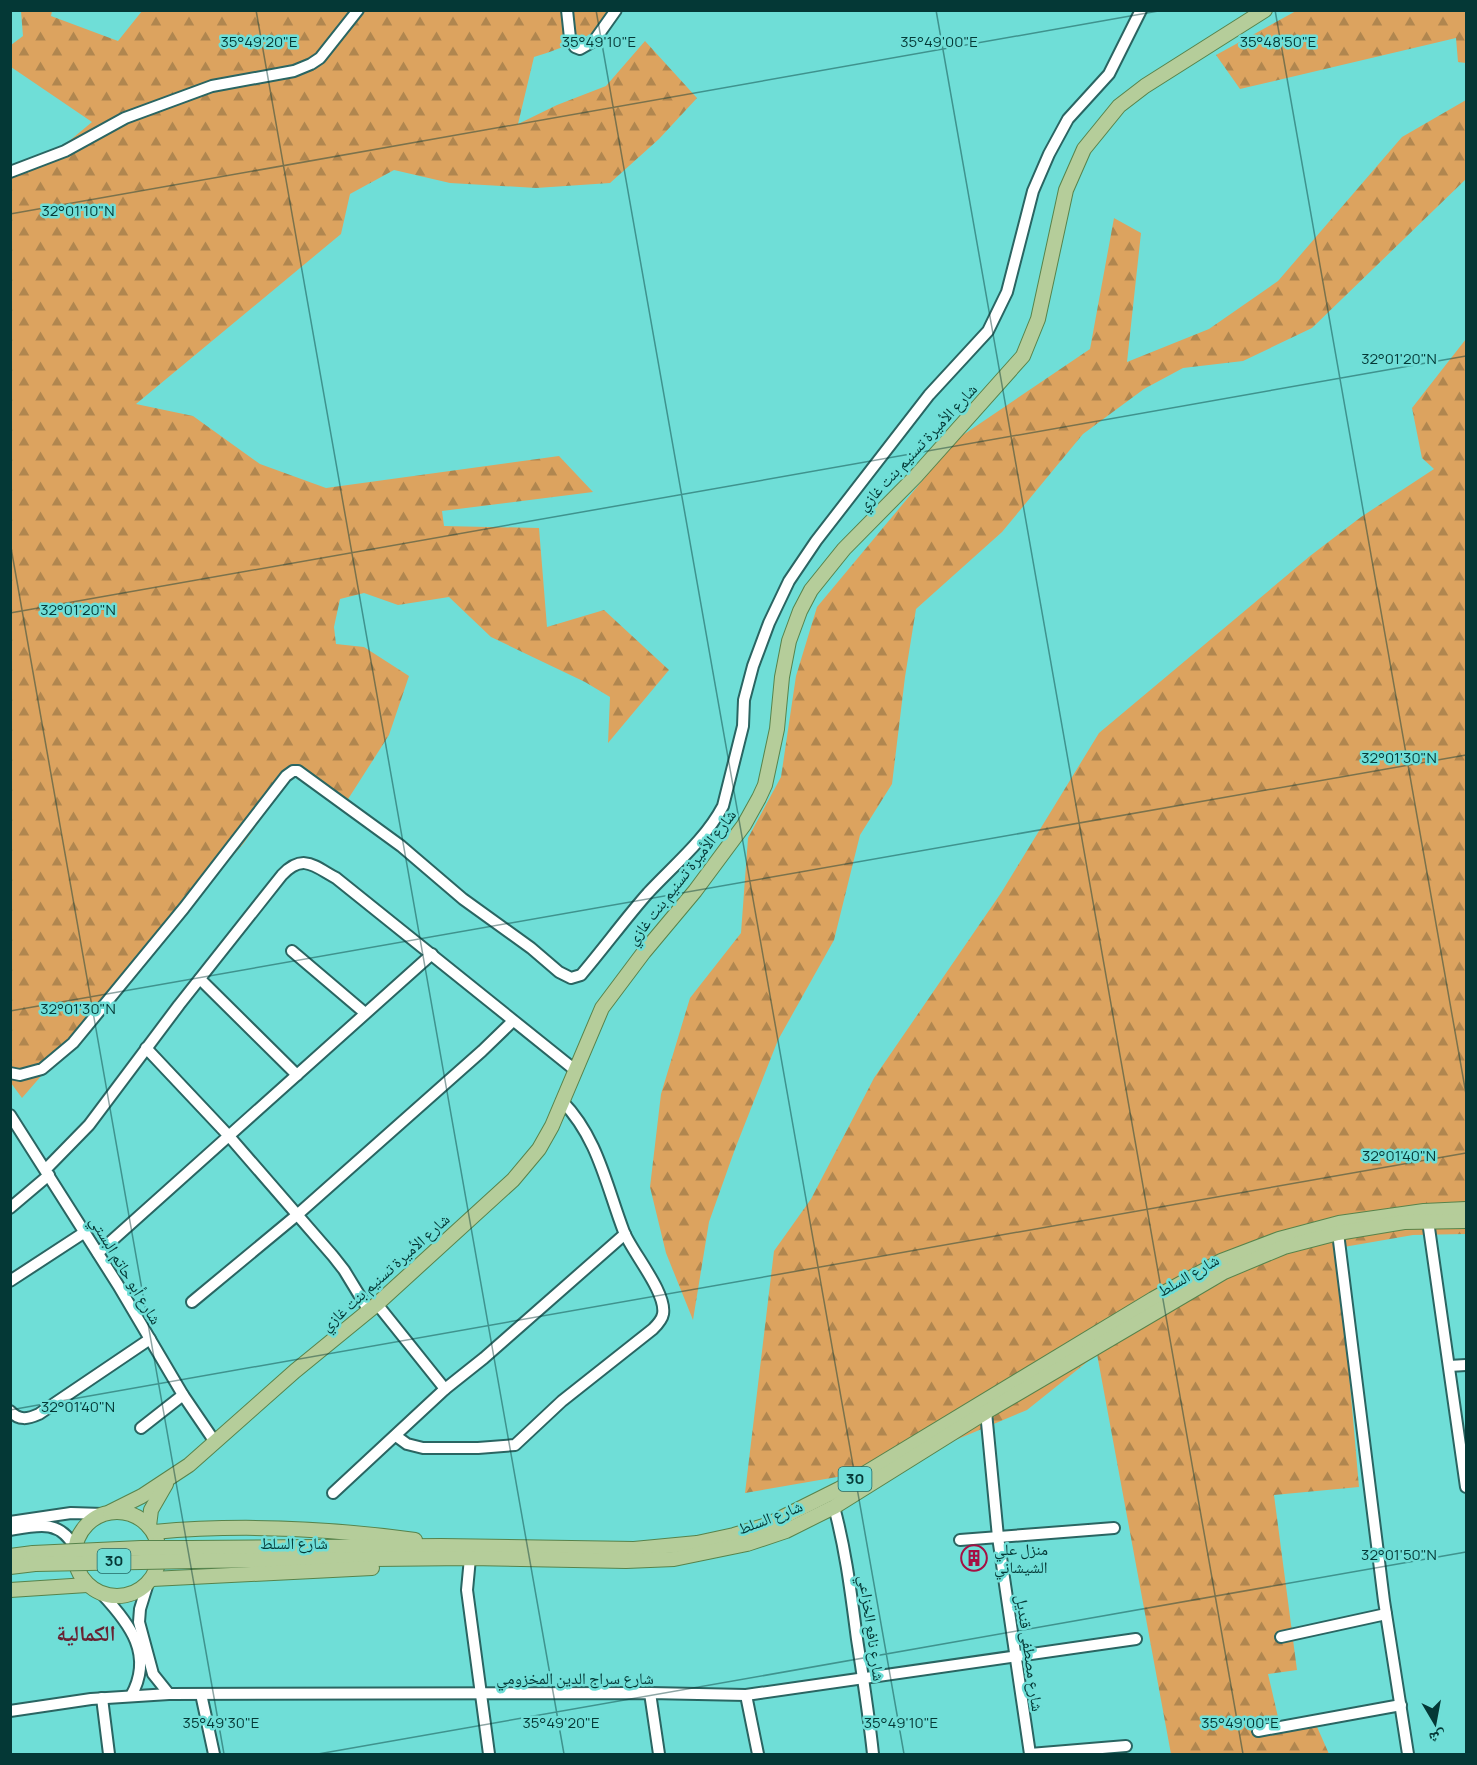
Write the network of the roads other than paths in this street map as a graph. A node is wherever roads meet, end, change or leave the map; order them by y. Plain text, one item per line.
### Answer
1 (358, 10) edge
2 (567, 10) edge
3 (616, 10) edge
4 (1141, 10) edge
5 (1265, 10) edge
6 (10, 172) edge
7 (292, 951) dead end
8 (432, 954) junction
9 (200, 979) junction
10 (365, 1013) junction
11 (513, 1021) junction
12 (146, 1048) junction
13 (575, 1070) junction
14 (10, 1073) edge
15 (297, 1075) junction
16 (562, 1101) junction
17 (10, 1115) edge
18 (228, 1136) junction
19 (47, 1172) junction
20 (10, 1208) edge
21 (1467, 1209) edge
22 (297, 1215) junction
23 (1428, 1221) junction
24 (1467, 1221) edge
25 (85, 1232) junction
26 (1338, 1233) junction
27 (625, 1234) junction
28 (98, 1253) junction
29 (10, 1281) edge
30 (192, 1302) dead end
31 (373, 1307) junction
32 (150, 1339) junction
33 (1467, 1365) edge
34 (1449, 1366) junction
35 (445, 1389) junction
36 (183, 1395) junction
37 (10, 1411) edge
38 (986, 1412) junction
39 (141, 1428) dead end
40 (396, 1436) junction
41 (215, 1442) junction
42 (170, 1477) junction
43 (1467, 1487) edge
44 (333, 1493) dead end
45 (834, 1507) junction
46 (106, 1513) junction
47 (10, 1522) edge
48 (1114, 1528) dead end
49 (152, 1529) junction
50 (10, 1530) edge
51 (998, 1537) junction
52 (960, 1540) dead end
53 (441, 1546) junction
54 (75, 1548) junction
55 (192, 1555) junction
56 (10, 1556) edge
57 (470, 1558) junction
58 (34, 1559) junction
59 (427, 1560) junction
60 (10, 1567) edge
61 (150, 1581) junction
62 (87, 1585) junction
63 (10, 1590) edge
64 (102, 1594) junction
65 (1386, 1614) junction
66 (1281, 1637) dead end
67 (1136, 1639) dead end
68 (142, 1649) junction
69 (1015, 1657) junction
70 (865, 1679) junction
71 (650, 1693) junction
72 (169, 1694) junction
73 (201, 1694) junction
74 (480, 1694) junction
75 (746, 1695) junction
76 (131, 1696) junction
77 (102, 1698) junction
78 (1401, 1705) junction
79 (10, 1711) edge
80 (1258, 1731) dead end
81 (1126, 1746) dead end
82 (1030, 1754) edge
83 (109, 1755) edge
84 (214, 1755) edge
85 (489, 1755) edge
86 (659, 1755) edge
87 (758, 1755) edge
88 (873, 1755) edge
89 (1408, 1755) edge

1 - 6 street
2 - 3 street
4 - 14 street
5 - 13 main road, شارع الأميرة تسنيم بنت غازي
7 - 10 street
8 - 9 street
8 - 10 street
8 - 11 street
9 - 12 street
9 - 15 street
10 - 15 street
11 - 13 street
11 - 22 street
12 - 18 street
12 - 19 street
13 - 16 main road, شارع الأميرة تسنيم بنت غازي
15 - 18 street
16 - 27 street
16 - 31 main road, شارع الأميرة تسنيم بنت غازي
17 - 19 street, شارع أبو حاتم البستي
18 - 22 street
18 - 28 street
19 - 20 street
19 - 25 street, شارع أبو حاتم البستي
21 - 53 main road, شارع السلط / 30
22 - 30 street
22 - 31 street
23 - 24 main road, شارع السلط / 30
23 - 26 main road, شارع السلط / 30
23 - 34 street
25 - 28 street, شارع أبو حاتم البستي
25 - 29 street
26 - 38 main road, شارع السلط / 30
26 - 65 street
27 - 35 street
27 - 40 street
28 - 32 street, شارع أبو حاتم البستي
31 - 35 street
31 - 41 main road, شارع الأميرة تسنيم بنت غازي
32 - 36 street, شارع أبو حاتم البستي
32 - 37 street
33 - 34 street
34 - 43 street
35 - 40 street
36 - 39 street
36 - 41 street, شارع أبو حاتم البستي
38 - 45 main road, شارع السلط / 30
38 - 51 street, شارع مصطفى قنديل
40 - 44 street
41 - 42 main road, شارع الأميرة تسنيم بنت غازي
42 - 46 main road, شارع الأميرة تسنيم بنت غازي
42 - 49 main road, شارع الأميرة تسنيم بنت غازي
45 - 57 main road, شارع السلط / 30
45 - 70 street, شارع نافع الخزاعي
46 - 47 street
46 - 49 main road
46 - 54 main road
48 - 51 street
49 - 53 main road
49 - 61 main road
50 - 54 street
51 - 52 street
51 - 69 street, شارع مصطفى قنديل
53 - 55 main road, شارع السلط / 30
54 - 62 main road
55 - 58 main road, شارع السلط / 30, bridge
55 - 59 main road, شارع السلط / 30
56 - 58 main road, شارع السلط / 30
57 - 59 main road, شارع السلط / 30
57 - 74 street
58 - 60 main road, شارع السلط / 30
59 - 61 main road
61 - 64 main road
61 - 68 street
62 - 63 main road
62 - 64 main road
64 - 68 street
65 - 66 street
65 - 78 street
67 - 69 street, شارع سراج الدين المخزومي
68 - 72 street
68 - 76 street
69 - 70 street, شارع سراج الدين المخزومي
69 - 82 street, شارع مصطفى قنديل
70 - 75 street, شارع سراج الدين المخزومي
70 - 88 street, شارع نافع الخزاعي
71 - 74 street, شارع سراج الدين المخزومي
71 - 75 street, شارع سراج الدين المخزومي
71 - 86 street
72 - 73 street, شارع سراج الدين المخزومي
72 - 76 street, شارع سراج الدين المخزومي
73 - 74 street, شارع سراج الدين المخزومي
73 - 84 street
74 - 85 street
75 - 87 street
76 - 77 street, شارع سراج الدين المخزومي
77 - 79 street, شارع سراج الدين المخزومي
77 - 83 street
78 - 80 street
78 - 89 street
81 - 82 street

